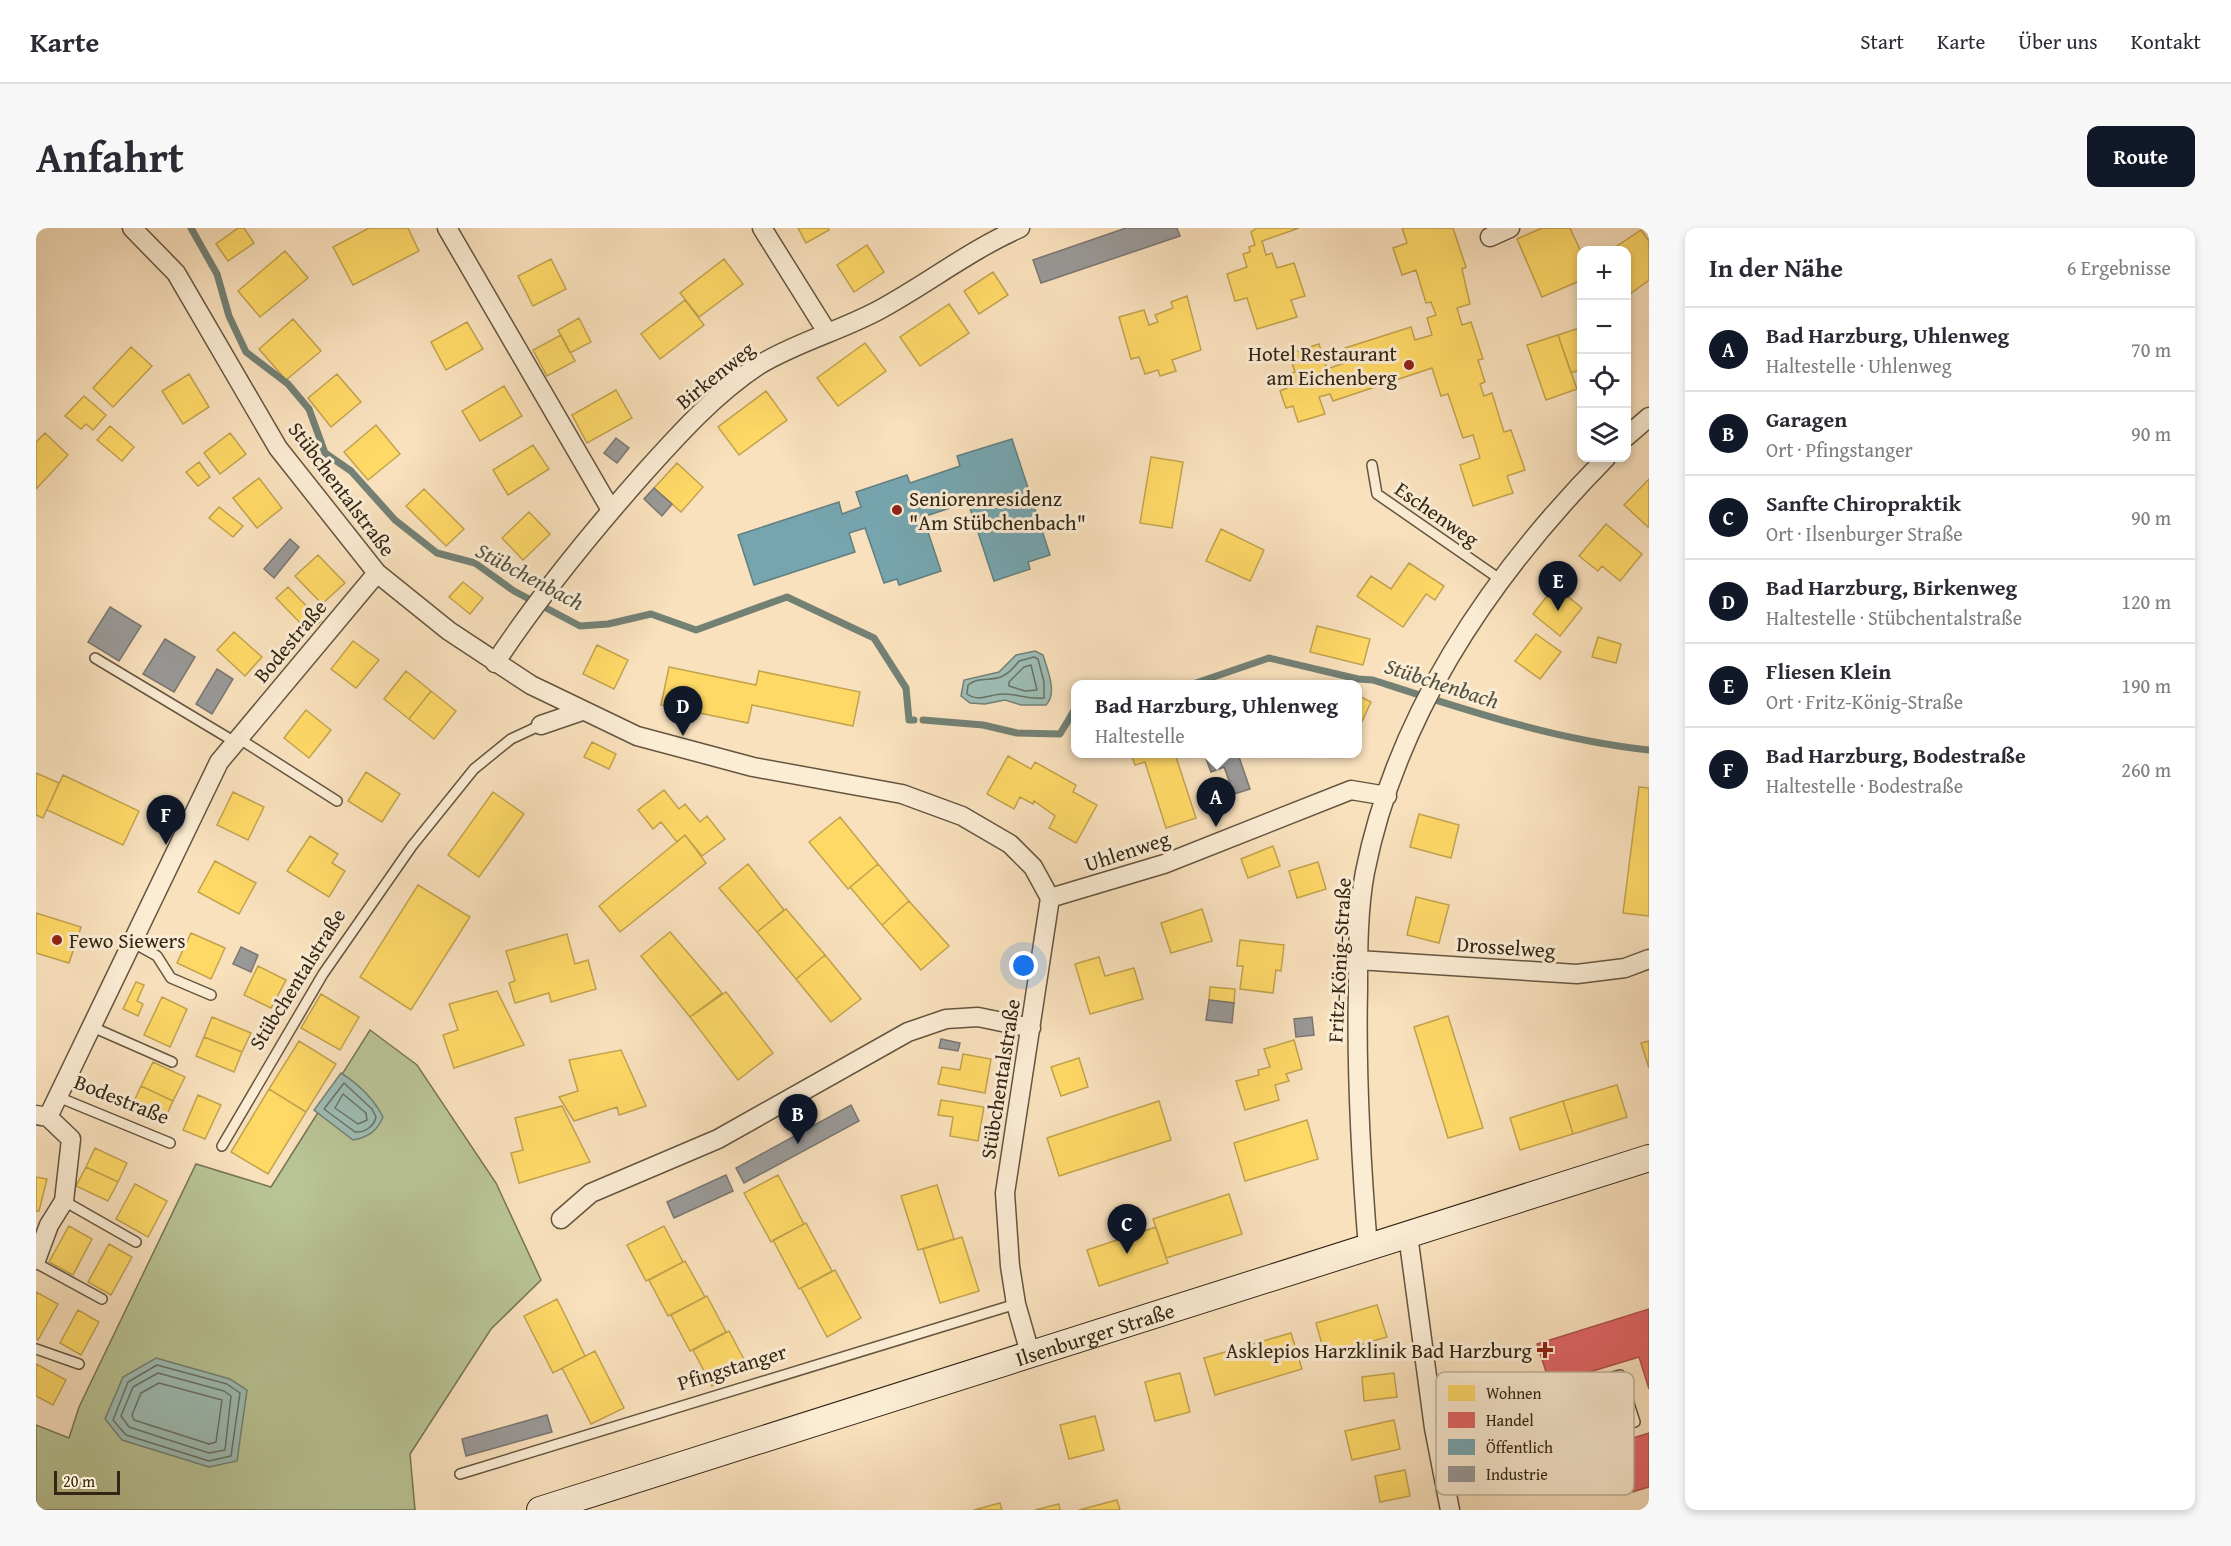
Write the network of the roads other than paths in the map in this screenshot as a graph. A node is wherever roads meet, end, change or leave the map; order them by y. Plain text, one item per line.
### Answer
1 (132, 228) edge
2 (447, 228) edge
3 (762, 228) edge
4 (1020, 228) edge
5 (1510, 228) edge
6 (1490, 237) dead end
7 (827, 332) junction
8 (1649, 417) edge
9 (1631, 433) edge
10 (1602, 462) edge
11 (1372, 465) dead end
12 (611, 510) junction
13 (377, 573) junction
14 (1502, 580) junction
15 (95, 658) dead end
16 (495, 663) junction
17 (582, 711) junction
18 (541, 725) joint
19 (237, 740) junction
20 (1387, 796) junction
21 (337, 801) dead end
22 (1050, 898) junction
23 (130, 941) junction
24 (1649, 959) edge
25 (1358, 960) junction
26 (211, 995) dead end
27 (90, 1026) junction
28 (1031, 1028) junction
29 (172, 1062) dead end
30 (58, 1097) junction
31 (42, 1116) edge
32 (170, 1143) dead end
33 (222, 1146) dead end
34 (1649, 1158) edge
35 (64, 1201) junction
36 (561, 1219) dead end
37 (1408, 1235) junction
38 (136, 1242) dead end
39 (1368, 1248) junction
40 (36, 1262) edge
41 (102, 1299) dead end
42 (1016, 1304) junction
43 (36, 1349) edge
44 (1030, 1353) junction
45 (79, 1364) dead end
46 (1634, 1419) edge
47 (1635, 1422) dead end
48 (1434, 1428) joint
49 (1436, 1438) edge
50 (460, 1474) dead end
51 (1447, 1495) edge
52 (540, 1510) edge
53 (1450, 1510) edge

1 - 13 street, Stübchentalstraße
2 - 12 street
3 - 7 street
4 - 7 street, Birkenweg
5 - 6 street
7 - 12 street, Birkenweg
8 - 9 street
10 - 14 street, Fritz-König-Straße
11 - 14 lane, Eschenweg
12 - 16 street, Birkenweg
13 - 16 street, Stübchentalstraße
13 - 19 street, Bodestraße
14 - 20 street, Fritz-König-Straße
15 - 19 lane
16 - 17 street, Stübchentalstraße
17 - 18 street, Stübchentalstraße
17 - 22 street, Stübchentalstraße
18 - 33 lane, Stübchentalstraße
19 - 21 lane
19 - 23 street, Bodestraße
20 - 22 street, Uhlenweg
20 - 25 street, Fritz-König-Straße
22 - 28 street, Stübchentalstraße
23 - 26 lane
23 - 27 street, Bodestraße
24 - 25 street, Drosselweg
25 - 39 street, Fritz-König-Straße
27 - 29 lane
27 - 30 street, Bodestraße
28 - 36 street
28 - 42 street, Stübchentalstraße
30 - 31 street, Bodestraße
30 - 32 lane, Bodestraße
31 - 35 street
34 - 37 main road, Ilsenburger Straße
35 - 38 lane
35 - 40 street
37 - 39 main road, Ilsenburger Straße
37 - 48 street
39 - 44 main road, Ilsenburger Straße
40 - 41 lane
42 - 44 street, Stübchentalstraße
42 - 50 lane, Pfingstanger
43 - 45 lane
44 - 52 main road, Ilsenburger Straße
46 - 47 lane
48 - 49 street
51 - 53 street

